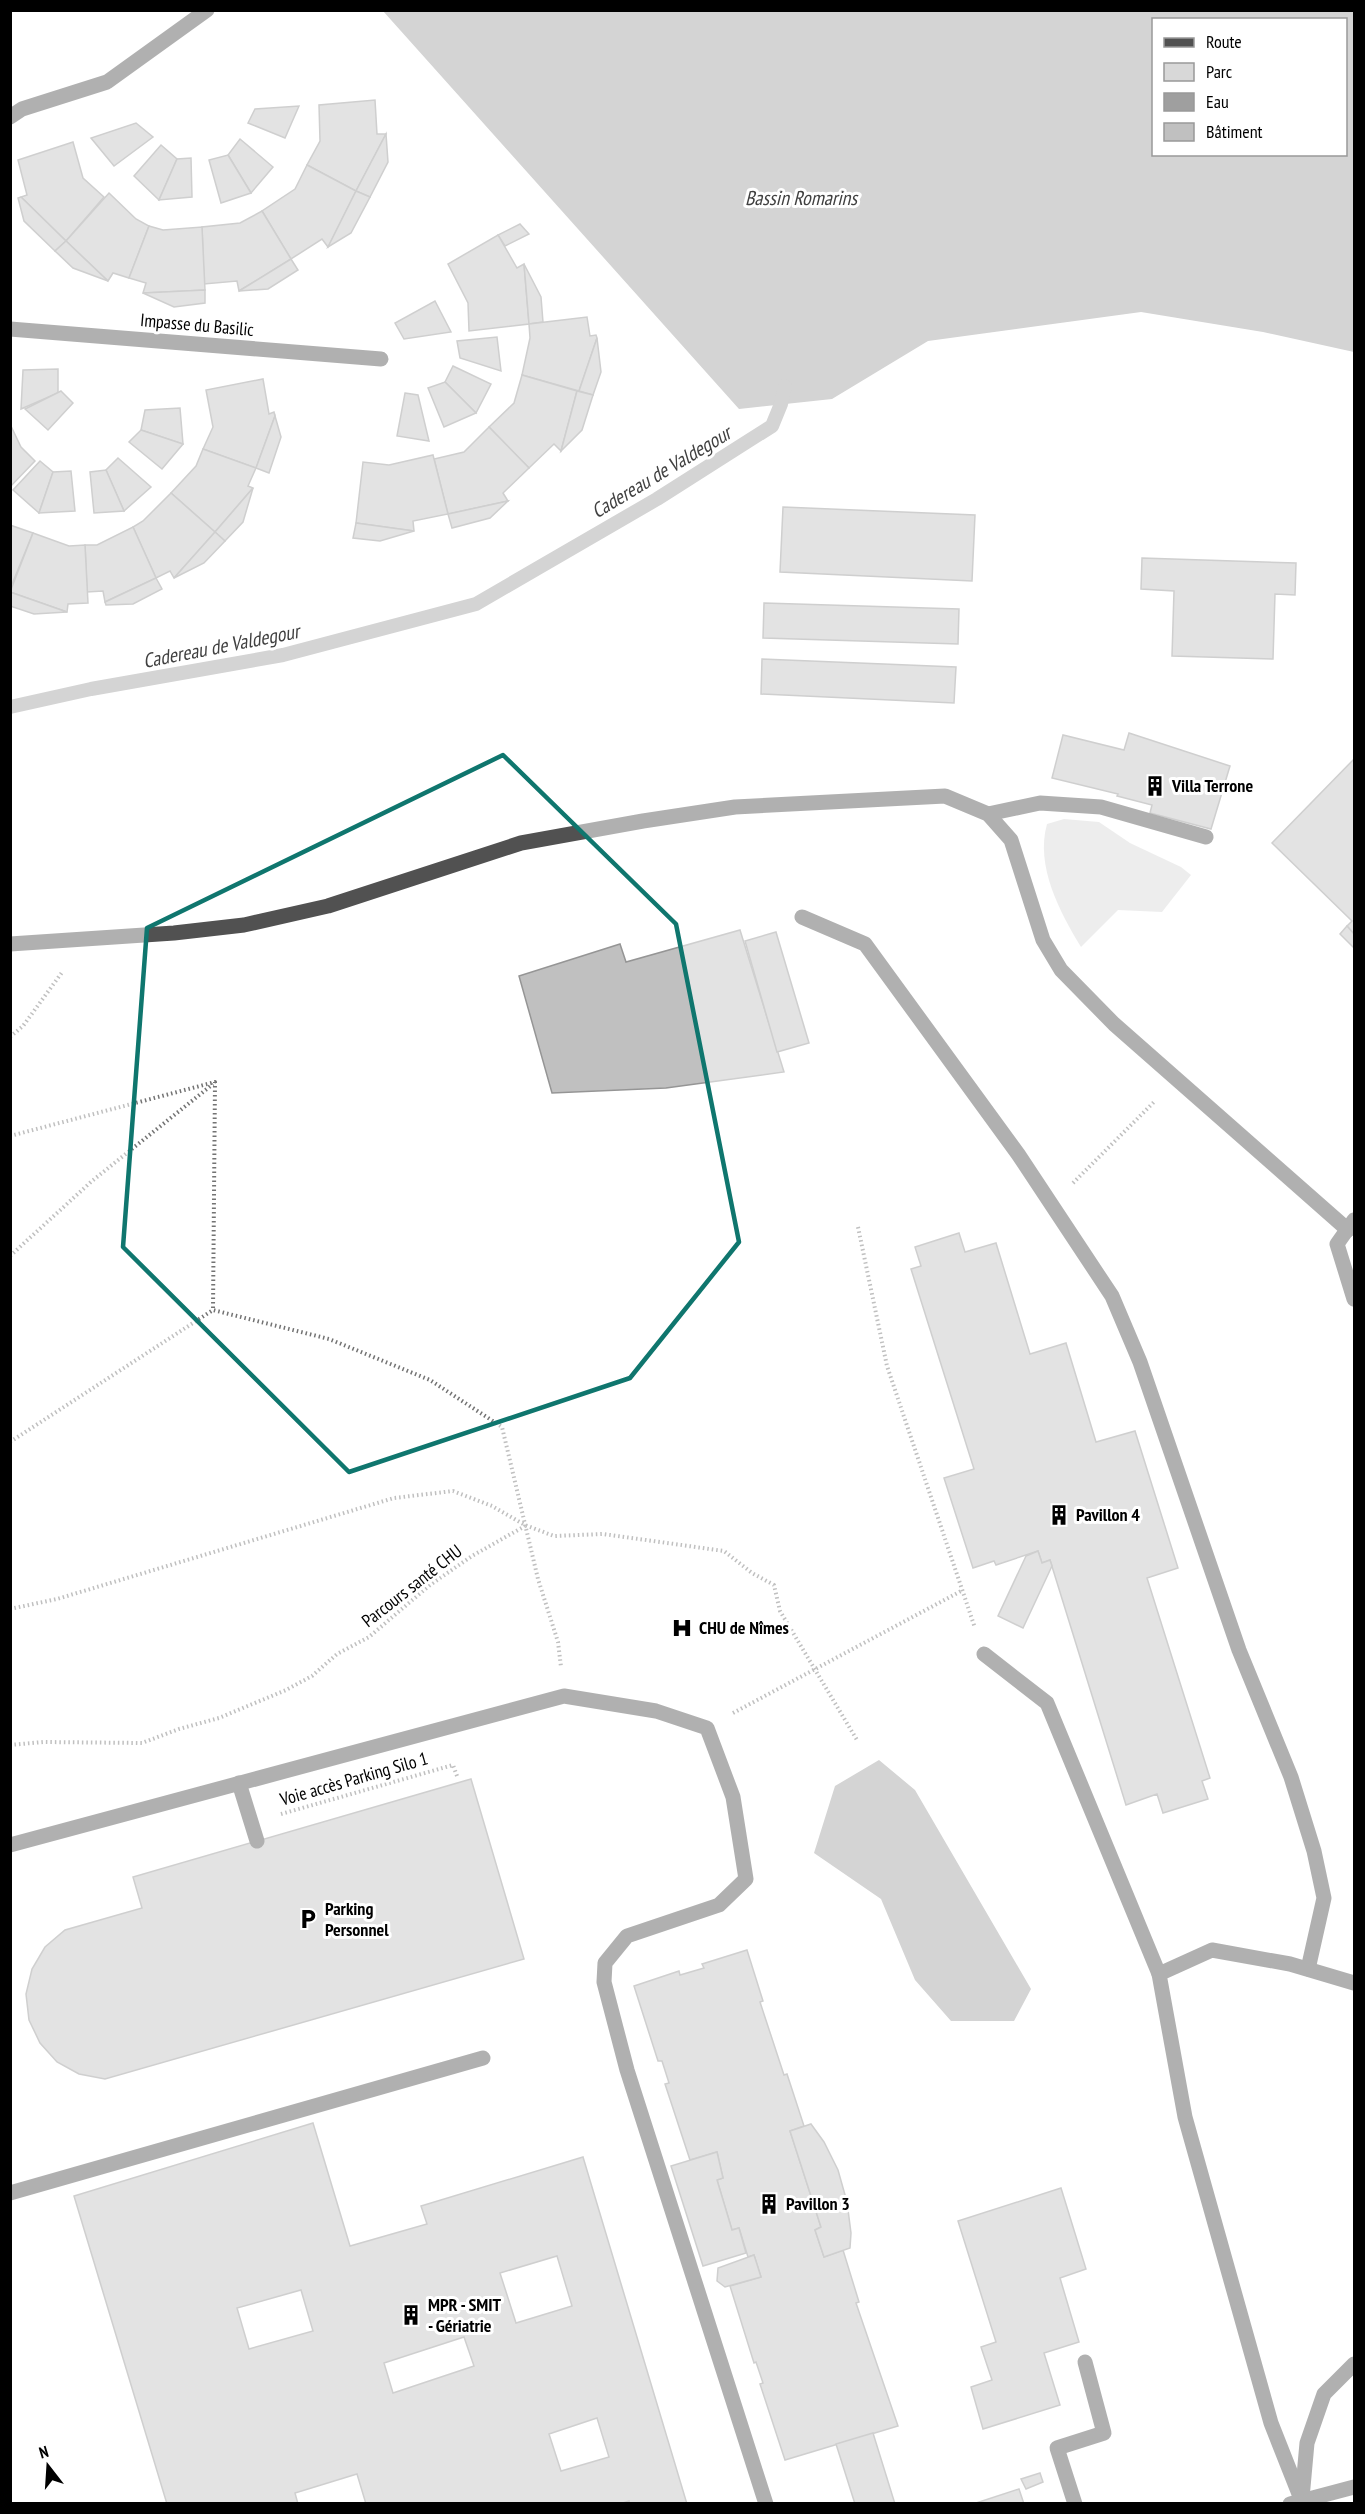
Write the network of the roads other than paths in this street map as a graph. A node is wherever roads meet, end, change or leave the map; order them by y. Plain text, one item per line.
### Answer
1 (207, 10) edge
2 (10, 117) edge
3 (10, 329) edge
4 (381, 359) dead end
5 (988, 814) junction
6 (1206, 837) dead end
7 (802, 917) dead end
8 (10, 944) edge
9 (1351, 1225) edge
10 (1354, 1299) edge
11 (984, 1654) road end
12 (239, 1783) junction
13 (257, 1841) dead end
14 (10, 1845) edge
15 (1308, 1969) junction
16 (1159, 1974) junction
17 (1354, 1983) edge
18 (483, 2058) dead end
19 (10, 2193) edge
20 (1085, 2362) dead end
21 (1354, 2364) edge
22 (1354, 2487) edge
23 (1298, 2502) edge
24 (766, 2504) edge
25 (1075, 2504) edge

1 - 2 street
3 - 4 street, Impasse du Basilic
5 - 6 street
5 - 8 street
5 - 9 street
7 - 15 street
9 - 10 street
11 - 16 street
12 - 13 street
12 - 14 street
12 - 24 street
15 - 16 street
15 - 17 street
16 - 23 street
18 - 19 street
20 - 25 street
21 - 23 street
22 - 23 street

